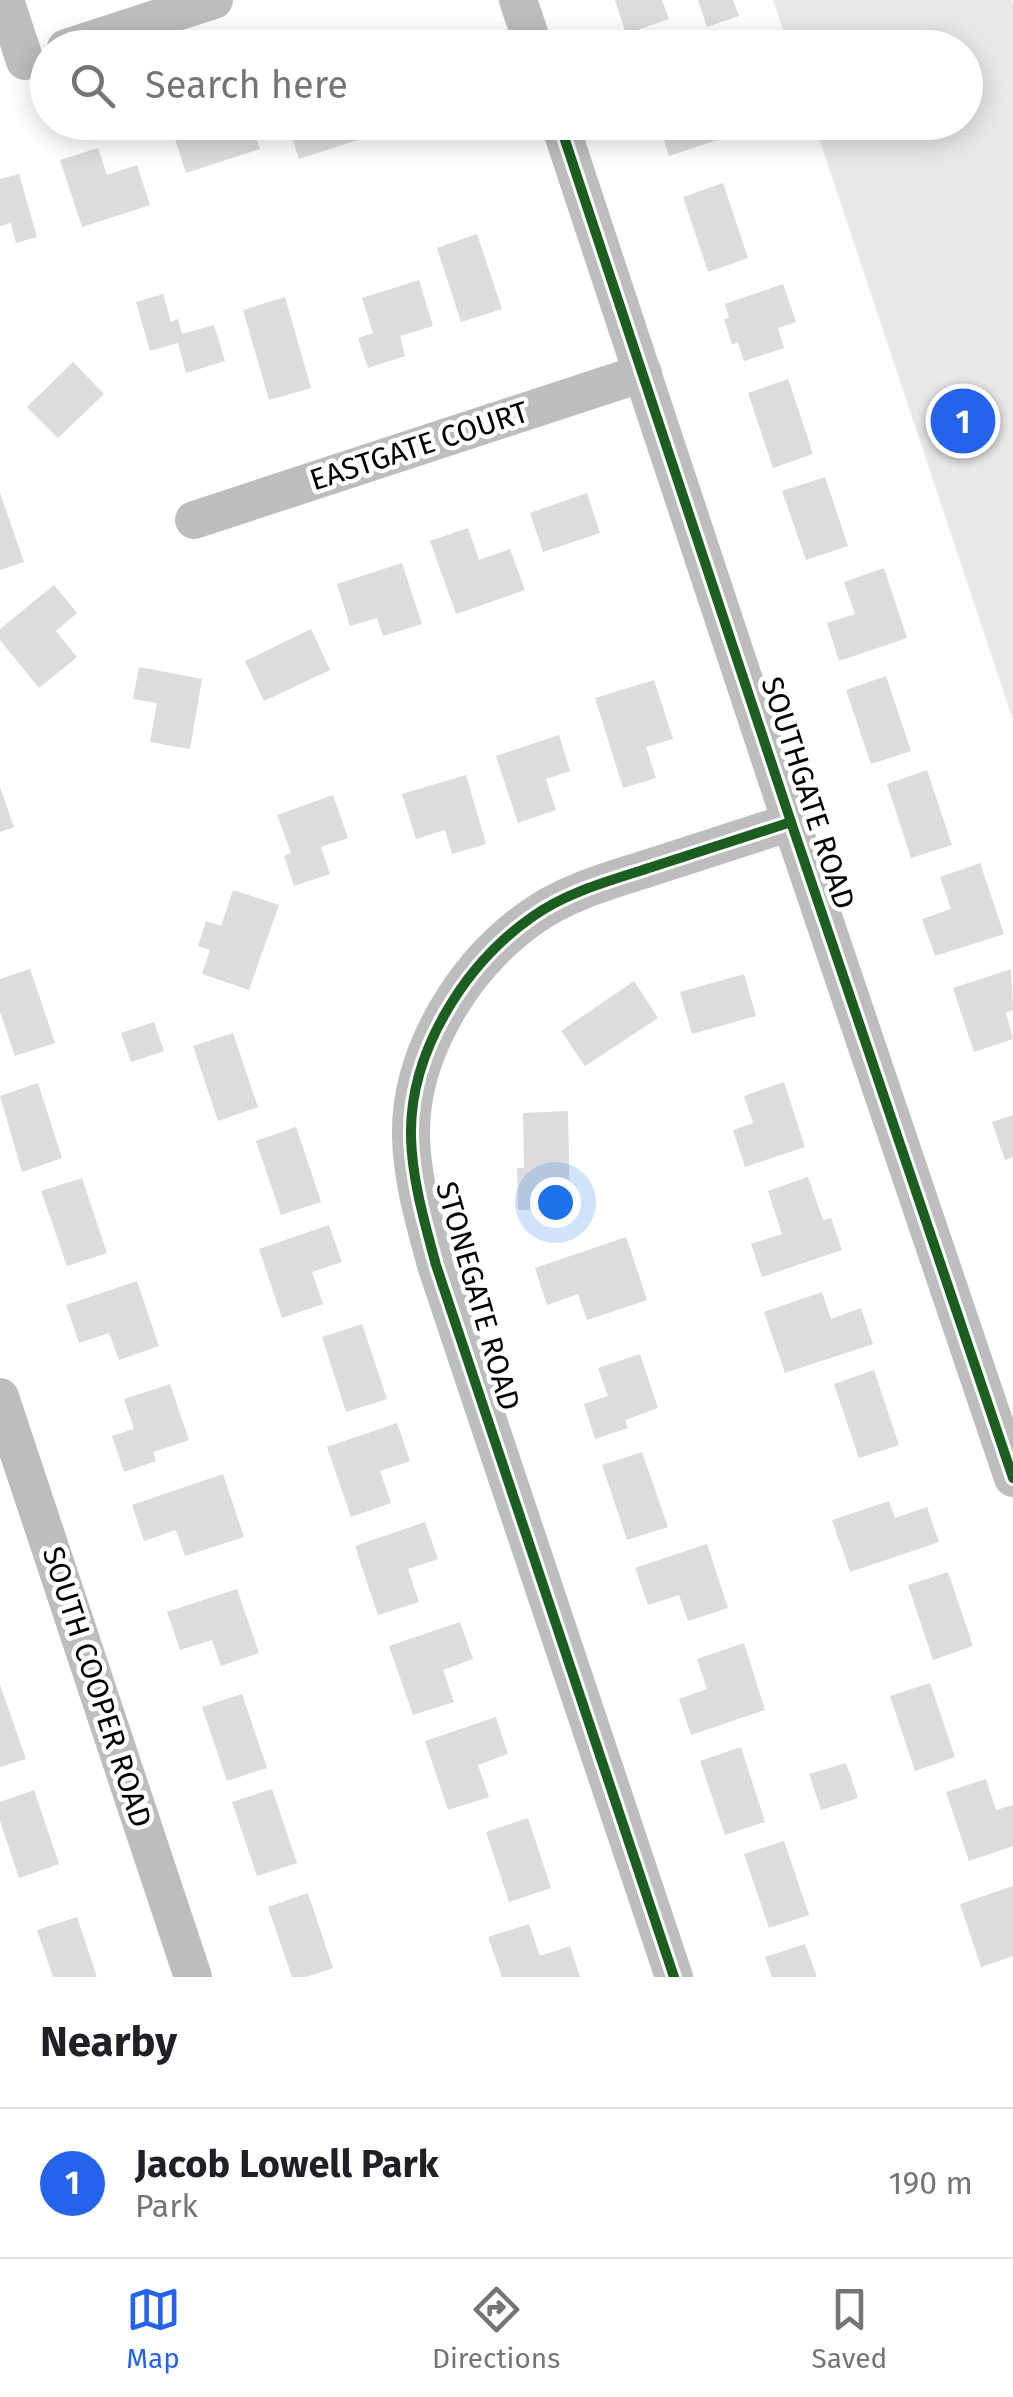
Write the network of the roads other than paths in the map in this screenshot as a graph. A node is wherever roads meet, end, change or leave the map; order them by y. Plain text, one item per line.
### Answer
1 (6, 0) edge
2 (214, 0) edge
3 (518, 0) edge
4 (122, 30) edge
5 (528, 30) edge
6 (24, 61) edge
7 (565, 140) edge
8 (643, 373) junction
9 (194, 520) dead end
10 (791, 822) junction
11 (3, 1415) edge
12 (1013, 1478) edge
13 (193, 1977) edge
14 (674, 1977) edge

1 - 6 street
2 - 4 street
3 - 5 street
7 - 8 street, SOUTHGATE ROAD
8 - 9 street, EASTGATE COURT
8 - 10 street, SOUTHGATE ROAD
10 - 12 street, SOUTHGATE ROAD
10 - 14 street, STONEGATE ROAD
11 - 13 street, SOUTH COOPER ROAD

